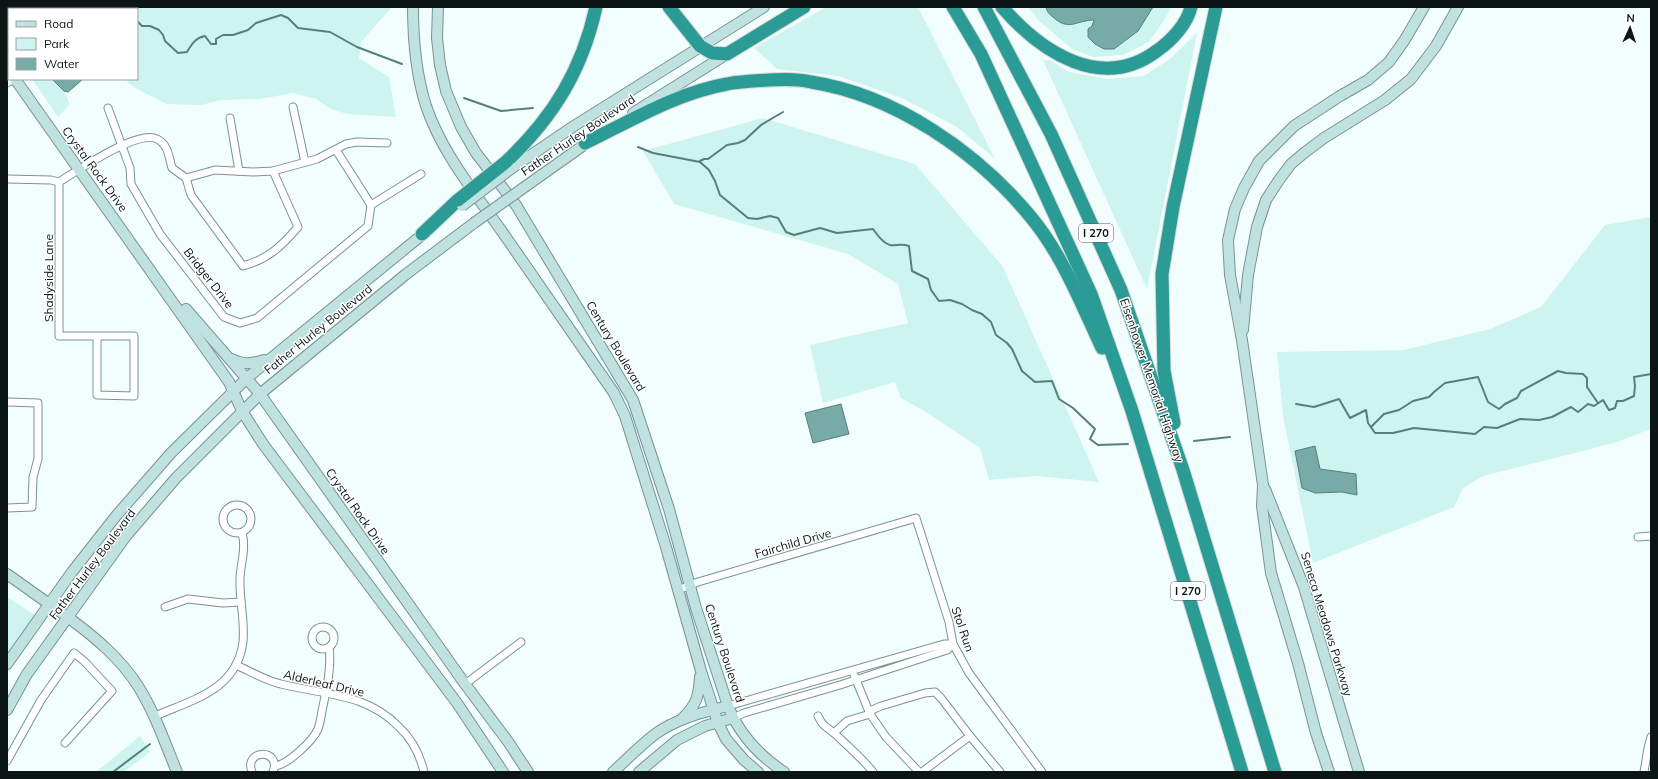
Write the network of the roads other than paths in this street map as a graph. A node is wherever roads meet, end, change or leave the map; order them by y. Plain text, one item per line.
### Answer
1 (413, 7) edge
2 (438, 7) edge
3 (596, 7) edge
4 (669, 7) edge
5 (764, 7) edge
6 (804, 7) edge
7 (953, 7) edge
8 (984, 7) edge
9 (1002, 7) edge
10 (1191, 7) edge
11 (1216, 7) edge
12 (1424, 7) edge
13 (1458, 7) edge
14 (700, 46) junction
15 (727, 54) junction
16 (15, 80) edge
17 (294, 106) dead end
18 (108, 108) dead end
19 (230, 118) dead end
20 (387, 143) dead end
21 (585, 143) junction
22 (121, 146) junction
23 (336, 150) junction
24 (305, 162) junction
25 (510, 165) junction
26 (80, 169) junction
27 (239, 171) junction
28 (273, 171) junction
29 (421, 174) dead end
30 (186, 178) junction
31 (7, 180) edge
32 (58, 182) junction
33 (371, 205) junction
34 (422, 234) joint
35 (154, 274) junction
36 (97, 336) junction
37 (1242, 340) junction
38 (228, 357) junction
39 (269, 358) junction
40 (247, 378) junction
41 (232, 390) junction
42 (260, 394) junction
43 (7, 402) edge
44 (242, 411) junction
45 (1132, 411) junction
46 (1183, 470) junction
47 (1263, 486) junction
48 (7, 508) edge
49 (916, 518) joint
50 (242, 533) junction
51 (1651, 536) edge
52 (1638, 537) dead end
53 (7, 574) edge
54 (690, 585) junction
55 (678, 590) junction
56 (49, 602) junction
57 (241, 602) junction
58 (165, 607) dead end
59 (67, 617) junction
60 (521, 642) dead end
61 (953, 644) junction
62 (329, 647) dead end
63 (7, 664) edge
64 (236, 665) junction
65 (701, 671) junction
66 (852, 671) junction
67 (856, 679) junction
68 (465, 684) junction
69 (326, 693) junction
70 (728, 706) junction
71 (7, 710) edge
72 (713, 710) junction
73 (870, 714) junction
74 (155, 716) junction
75 (818, 716) dead end
76 (733, 718) junction
77 (680, 721) junction
78 (718, 723) junction
79 (834, 733) junction
80 (970, 736) junction
81 (1651, 737) edge
82 (65, 743) dead end
83 (7, 761) edge
84 (274, 769) edge
85 (177, 772) edge
86 (252, 772) edge
87 (424, 772) edge
88 (502, 772) edge
89 (528, 772) edge
90 (613, 772) edge
91 (639, 772) edge
92 (758, 772) edge
93 (784, 772) edge
94 (873, 772) edge
95 (921, 772) edge
96 (1000, 772) edge
97 (1042, 772) edge
98 (1242, 772) edge
99 (1275, 772) edge
100 (1329, 772) edge
101 (1359, 772) edge
102 (1644, 772) edge

1 - 55 street
2 - 54 street, Century Boulevard
3 - 25 highway
4 - 14 highway
5 - 14 street, Father Hurley Boulevard
6 - 15 highway
7 - 45 highway, I 270
8 - 46 highway, Eisenhower Memorial Highway / I 270
9 - 10 highway
11 - 46 highway
12 - 37 street, Seneca Meadows Parkway
13 - 37 street, Seneca Meadows Parkway
14 - 15 highway
14 - 25 street, Father Hurley Boulevard
15 - 21 street, Father Hurley Boulevard
16 - 26 street, Crystal Rock Drive
17 - 24 street
18 - 22 street, Bridger Drive
19 - 27 street
20 - 23 street
21 - 42 street, Father Hurley Boulevard, bridge
21 - 45 highway
22 - 26 street
22 - 30 street
22 - 33 street, Bridger Drive
23 - 24 street
23 - 33 street
24 - 28 street
25 - 34 highway, bridge
26 - 32 street
26 - 35 street, Crystal Rock Drive
27 - 28 street
27 - 30 street
28 - 30 street
29 - 33 street
31 - 32 street
32 - 36 street, Shadyside Lane
34 - 39 street, Father Hurley Boulevard
35 - 38 street, Crystal Rock Drive
35 - 41 street, Crystal Rock Drive
36 - 36 street, Shadyside Lane
37 - 47 street, Seneca Meadows Parkway
38 - 39 street
38 - 40 street, Crystal Rock Drive
39 - 40 street, Father Hurley Boulevard
40 - 41 street, Father Hurley Boulevard
40 - 42 street, Crystal Rock Drive
41 - 44 street, Crystal Rock Drive
41 - 56 street, Father Hurley Boulevard
42 - 44 street, Father Hurley Boulevard
42 - 68 street, Crystal Rock Drive
43 - 48 street
44 - 59 street, Father Hurley Boulevard
44 - 88 street, Crystal Rock Drive
45 - 98 highway, I 270
46 - 99 highway, Eisenhower Memorial Highway / I 270
47 - 100 street, Seneca Meadows Parkway
47 - 101 street, Seneca Meadows Parkway
49 - 54 street, Fairchild Drive
49 - 61 street, Stol Run
50 - 50 street
50 - 57 street
51 - 52 street
53 - 56 street
54 - 55 street, Fairchild Drive
54 - 70 street, Century Boulevard
55 - 65 street
56 - 59 street
56 - 63 street, Father Hurley Boulevard
57 - 58 street
57 - 64 street
59 - 71 street, Father Hurley Boulevard
59 - 74 street
60 - 68 street
61 - 66 street
61 - 67 street
61 - 97 street, Stol Run
62 - 69 street
64 - 69 street, Alderleaf Drive
64 - 74 street
65 - 72 street
65 - 77 street
66 - 67 street
66 - 70 street
67 - 73 street
67 - 76 street
68 - 89 street, Crystal Rock Drive
69 - 84 street
69 - 87 street, Alderleaf Drive
70 - 72 street
70 - 76 street, Century Boulevard
72 - 77 street
72 - 78 street
73 - 79 street
73 - 80 street
73 - 95 street
74 - 85 street
75 - 79 street
76 - 78 street
76 - 93 street, Century Boulevard
77 - 90 street
78 - 91 street
78 - 92 street
79 - 94 street
80 - 95 street
80 - 96 street
81 - 102 street
82 - 83 street
84 - 86 street

